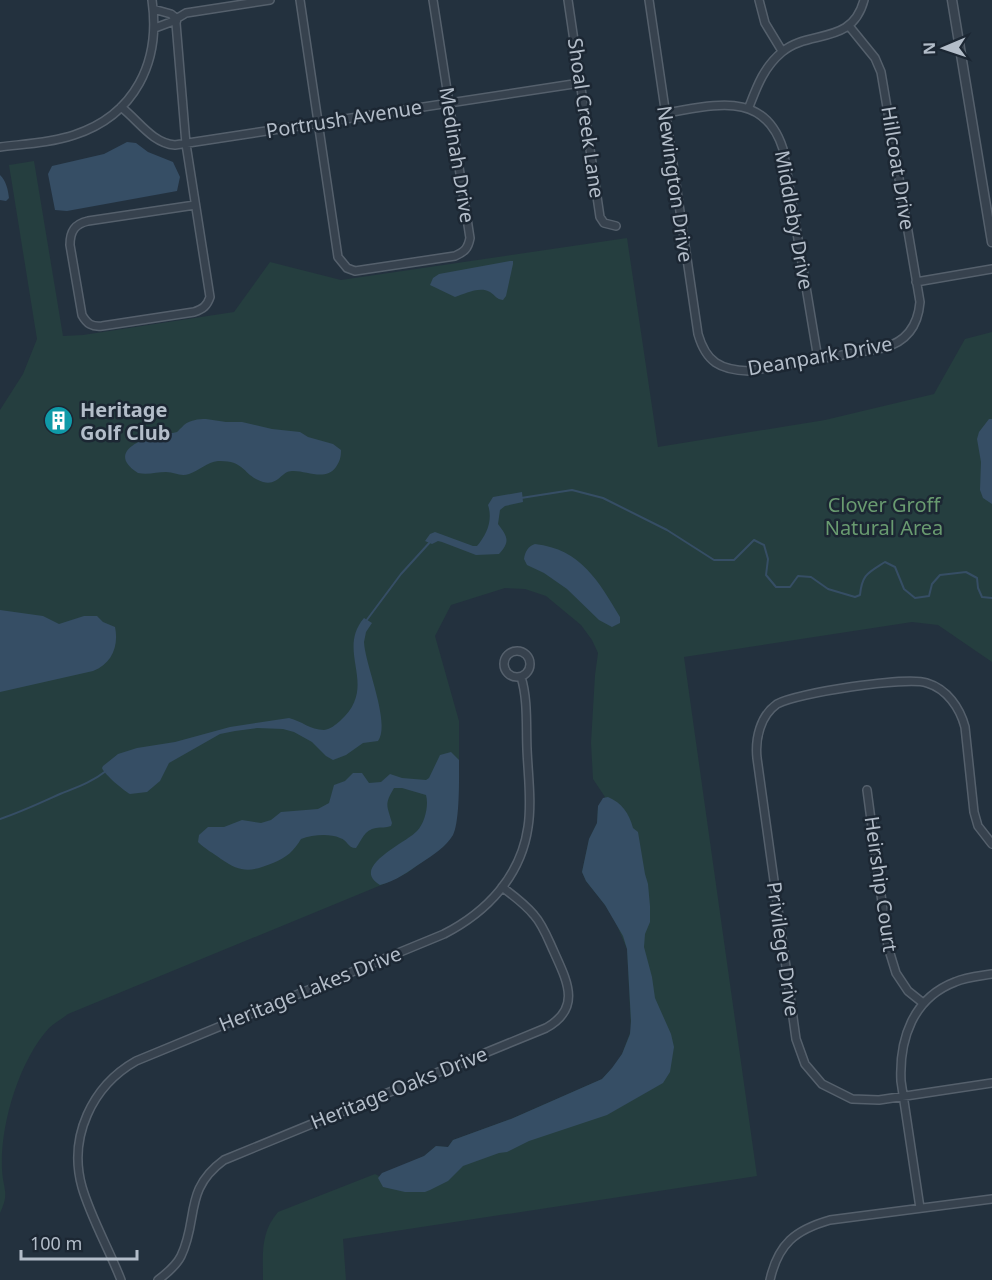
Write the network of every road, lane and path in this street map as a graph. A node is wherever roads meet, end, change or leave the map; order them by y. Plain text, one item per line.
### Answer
1 (152, 0) edge
2 (270, 0) edge
3 (300, 0) edge
4 (433, 0) edge
5 (568, 0) edge
6 (649, 0) edge
7 (759, 0) edge
8 (864, 0) edge
9 (952, 0) edge
10 (153, 9) junction
11 (177, 19) junction
12 (849, 26) junction
13 (155, 28) junction
14 (782, 51) junction
15 (580, 83) junction
16 (449, 104) junction
17 (121, 107) junction
18 (749, 107) junction
19 (665, 113) junction
20 (319, 124) junction
21 (186, 144) junction
22 (0, 147) edge
23 (195, 205) junction
24 (616, 226) dead end
25 (992, 242) edge
26 (992, 269) edge
27 (916, 282) junction
28 (916, 321) joint
29 (818, 359) junction
30 (715, 363) joint
31 (521, 677) dead end
32 (867, 790) dead end
33 (992, 844) edge
34 (502, 888) junction
35 (992, 974) edge
36 (923, 1003) junction
37 (992, 1083) edge
38 (903, 1097) junction
39 (992, 1199) edge
40 (920, 1208) junction
41 (121, 1280) edge
42 (158, 1280) edge
43 (770, 1280) edge

1 - 10 street
2 - 11 street
3 - 20 street
4 - 16 street, Medinah Drive
5 - 15 street, Shoal Creek Lane
6 - 19 street, Newington Drive
7 - 14 street
8 - 12 street
9 - 25 street
10 - 11 street
10 - 13 street
11 - 13 street
11 - 21 street
12 - 14 street
12 - 27 street, Hillcoat Drive
13 - 17 street
14 - 18 street
15 - 16 street, Portrush Avenue
15 - 24 street, Shoal Creek Lane
16 - 20 street, Portrush Avenue
16 - 20 street, Medinah Drive
17 - 21 street, Portrush Avenue
17 - 22 street
18 - 19 street
18 - 29 street, Middleby Drive
19 - 30 street, Newington Drive
20 - 21 street, Portrush Avenue
21 - 23 street
23 - 23 street
26 - 27 street
27 - 28 street, Hillcoat Drive
28 - 29 street, Deanpark Drive
29 - 30 street, Deanpark Drive
31 - 34 street, Heritage Lakes Drive
32 - 36 street, Heirship Court
33 - 38 street, Privilege Drive
34 - 41 street, Heritage Lakes Drive
34 - 42 street, Heritage Oaks Drive
35 - 36 street
36 - 38 street
37 - 38 street, Privilege Drive
38 - 40 street
39 - 40 street
40 - 43 street

